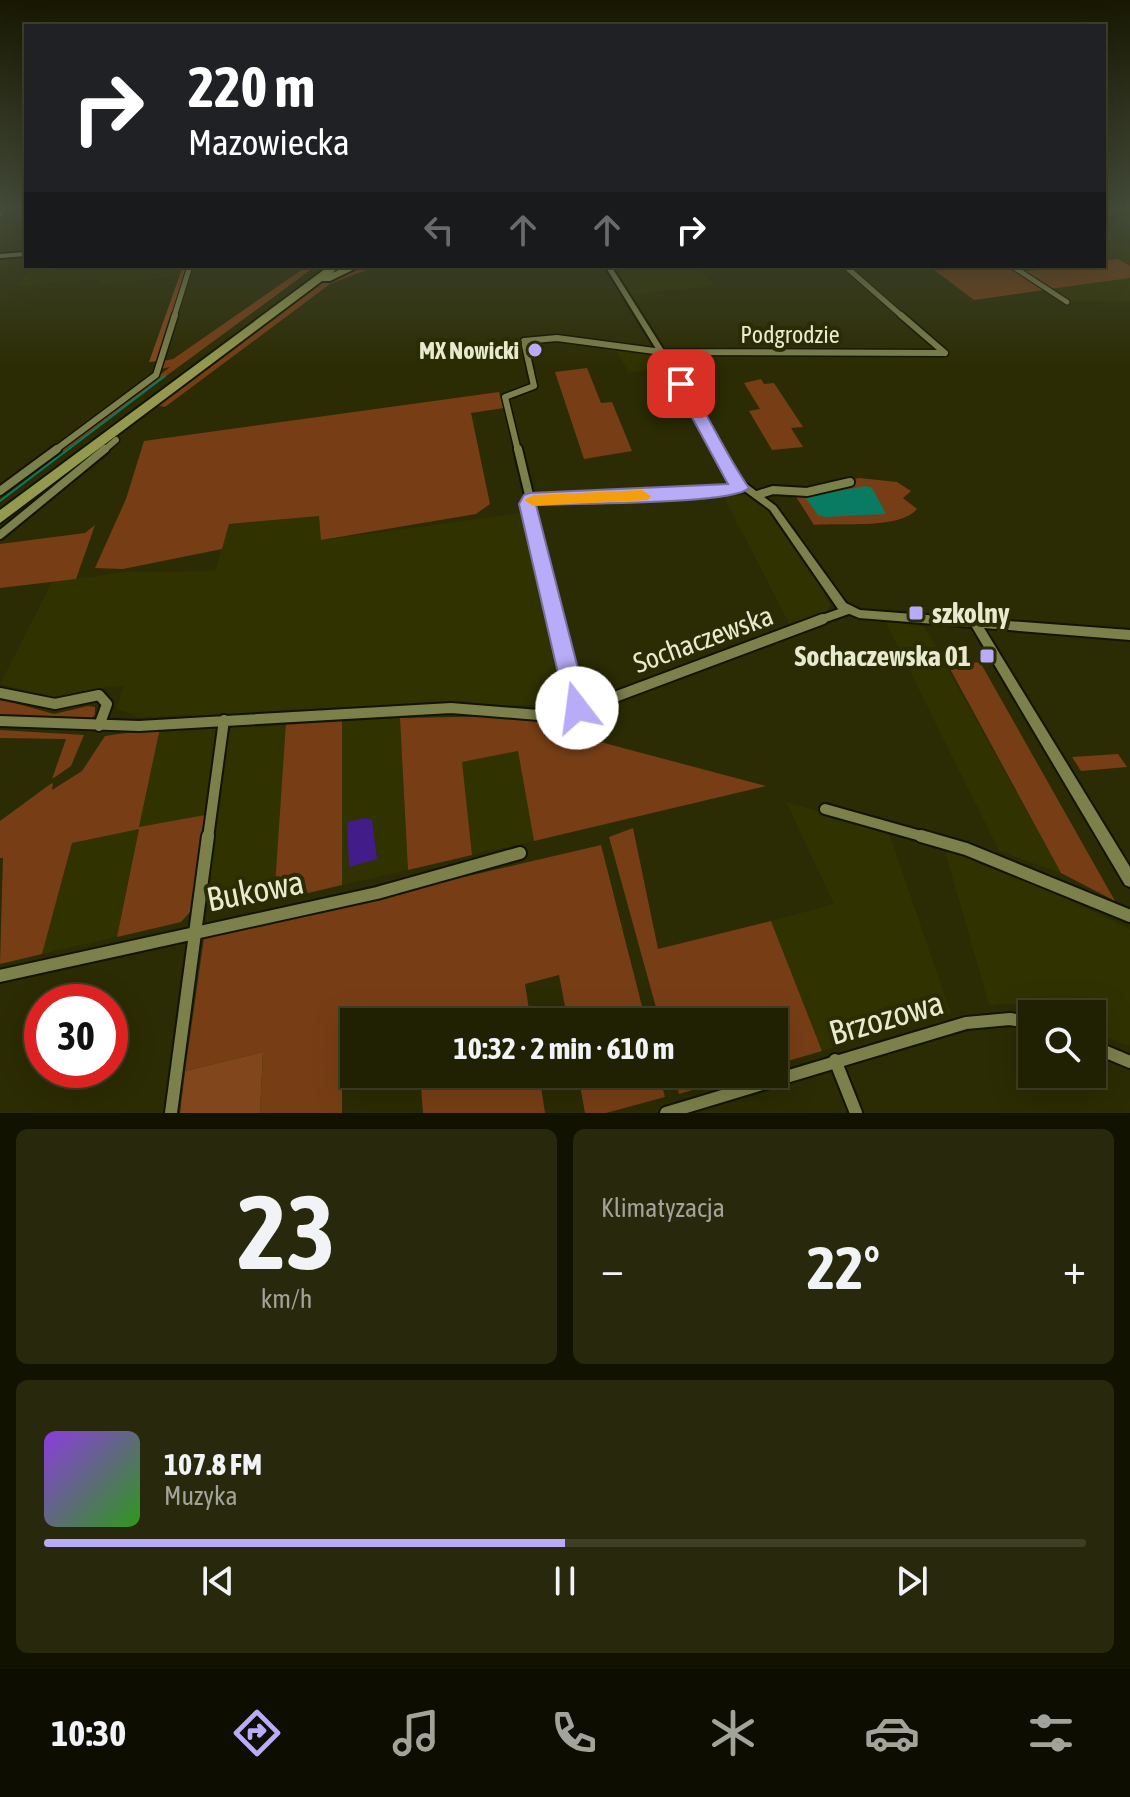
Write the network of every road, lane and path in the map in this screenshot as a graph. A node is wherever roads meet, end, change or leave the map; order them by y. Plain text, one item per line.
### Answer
1 (189, 268) edge
2 (320, 268) edge
3 (332, 268) edge
4 (352, 268) edge
5 (609, 268) edge
6 (847, 268) edge
7 (1015, 268) edge
8 (293, 297) junction
9 (1067, 302) dead end
10 (662, 352) junction
11 (116, 440) dead end
12 (850, 482) dead end
13 (741, 488) junction
14 (0, 491) edge
15 (757, 495) junction
16 (530, 499) junction
17 (0, 505) edge
18 (0, 518) edge
19 (0, 535) edge
20 (848, 610) junction
21 (975, 623) junction
22 (1130, 635) edge
23 (0, 693) edge
24 (577, 708) junction
25 (224, 720) junction
26 (0, 721) edge
27 (99, 726) junction
28 (825, 809) dead end
29 (520, 853) dead end
30 (1130, 880) edge
31 (1130, 916) edge
32 (196, 930) junction
33 (0, 976) edge
34 (1018, 1022) edge
35 (1106, 1052) edge
36 (835, 1060) junction
37 (1130, 1062) edge
38 (673, 1112) edge
39 (171, 1113) edge
40 (856, 1113) edge

1 - 14 street
2 - 17 highway
3 - 8 highway
4 - 8 highway
5 - 10 street
6 - 10 street, Podgrodzie
7 - 9 street
8 - 18 highway
10 - 13 street
10 - 16 street, Podgrodzie
11 - 19 street
12 - 15 street
13 - 15 street
13 - 16 street
15 - 20 street
16 - 24 street
20 - 21 street, Sochaczewska
20 - 24 street, Sochaczewska
21 - 22 street, Sochaczewska
21 - 30 street
23 - 27 street
24 - 25 street, Sochaczewska
25 - 27 street, Sochaczewska
25 - 32 street
26 - 27 street, Sochaczewska
28 - 31 street
29 - 32 street, Bukowa
32 - 33 street, Bukowa
32 - 39 street
34 - 36 street, Brzozowa
35 - 37 street
36 - 38 street, Brzozowa
36 - 40 street

